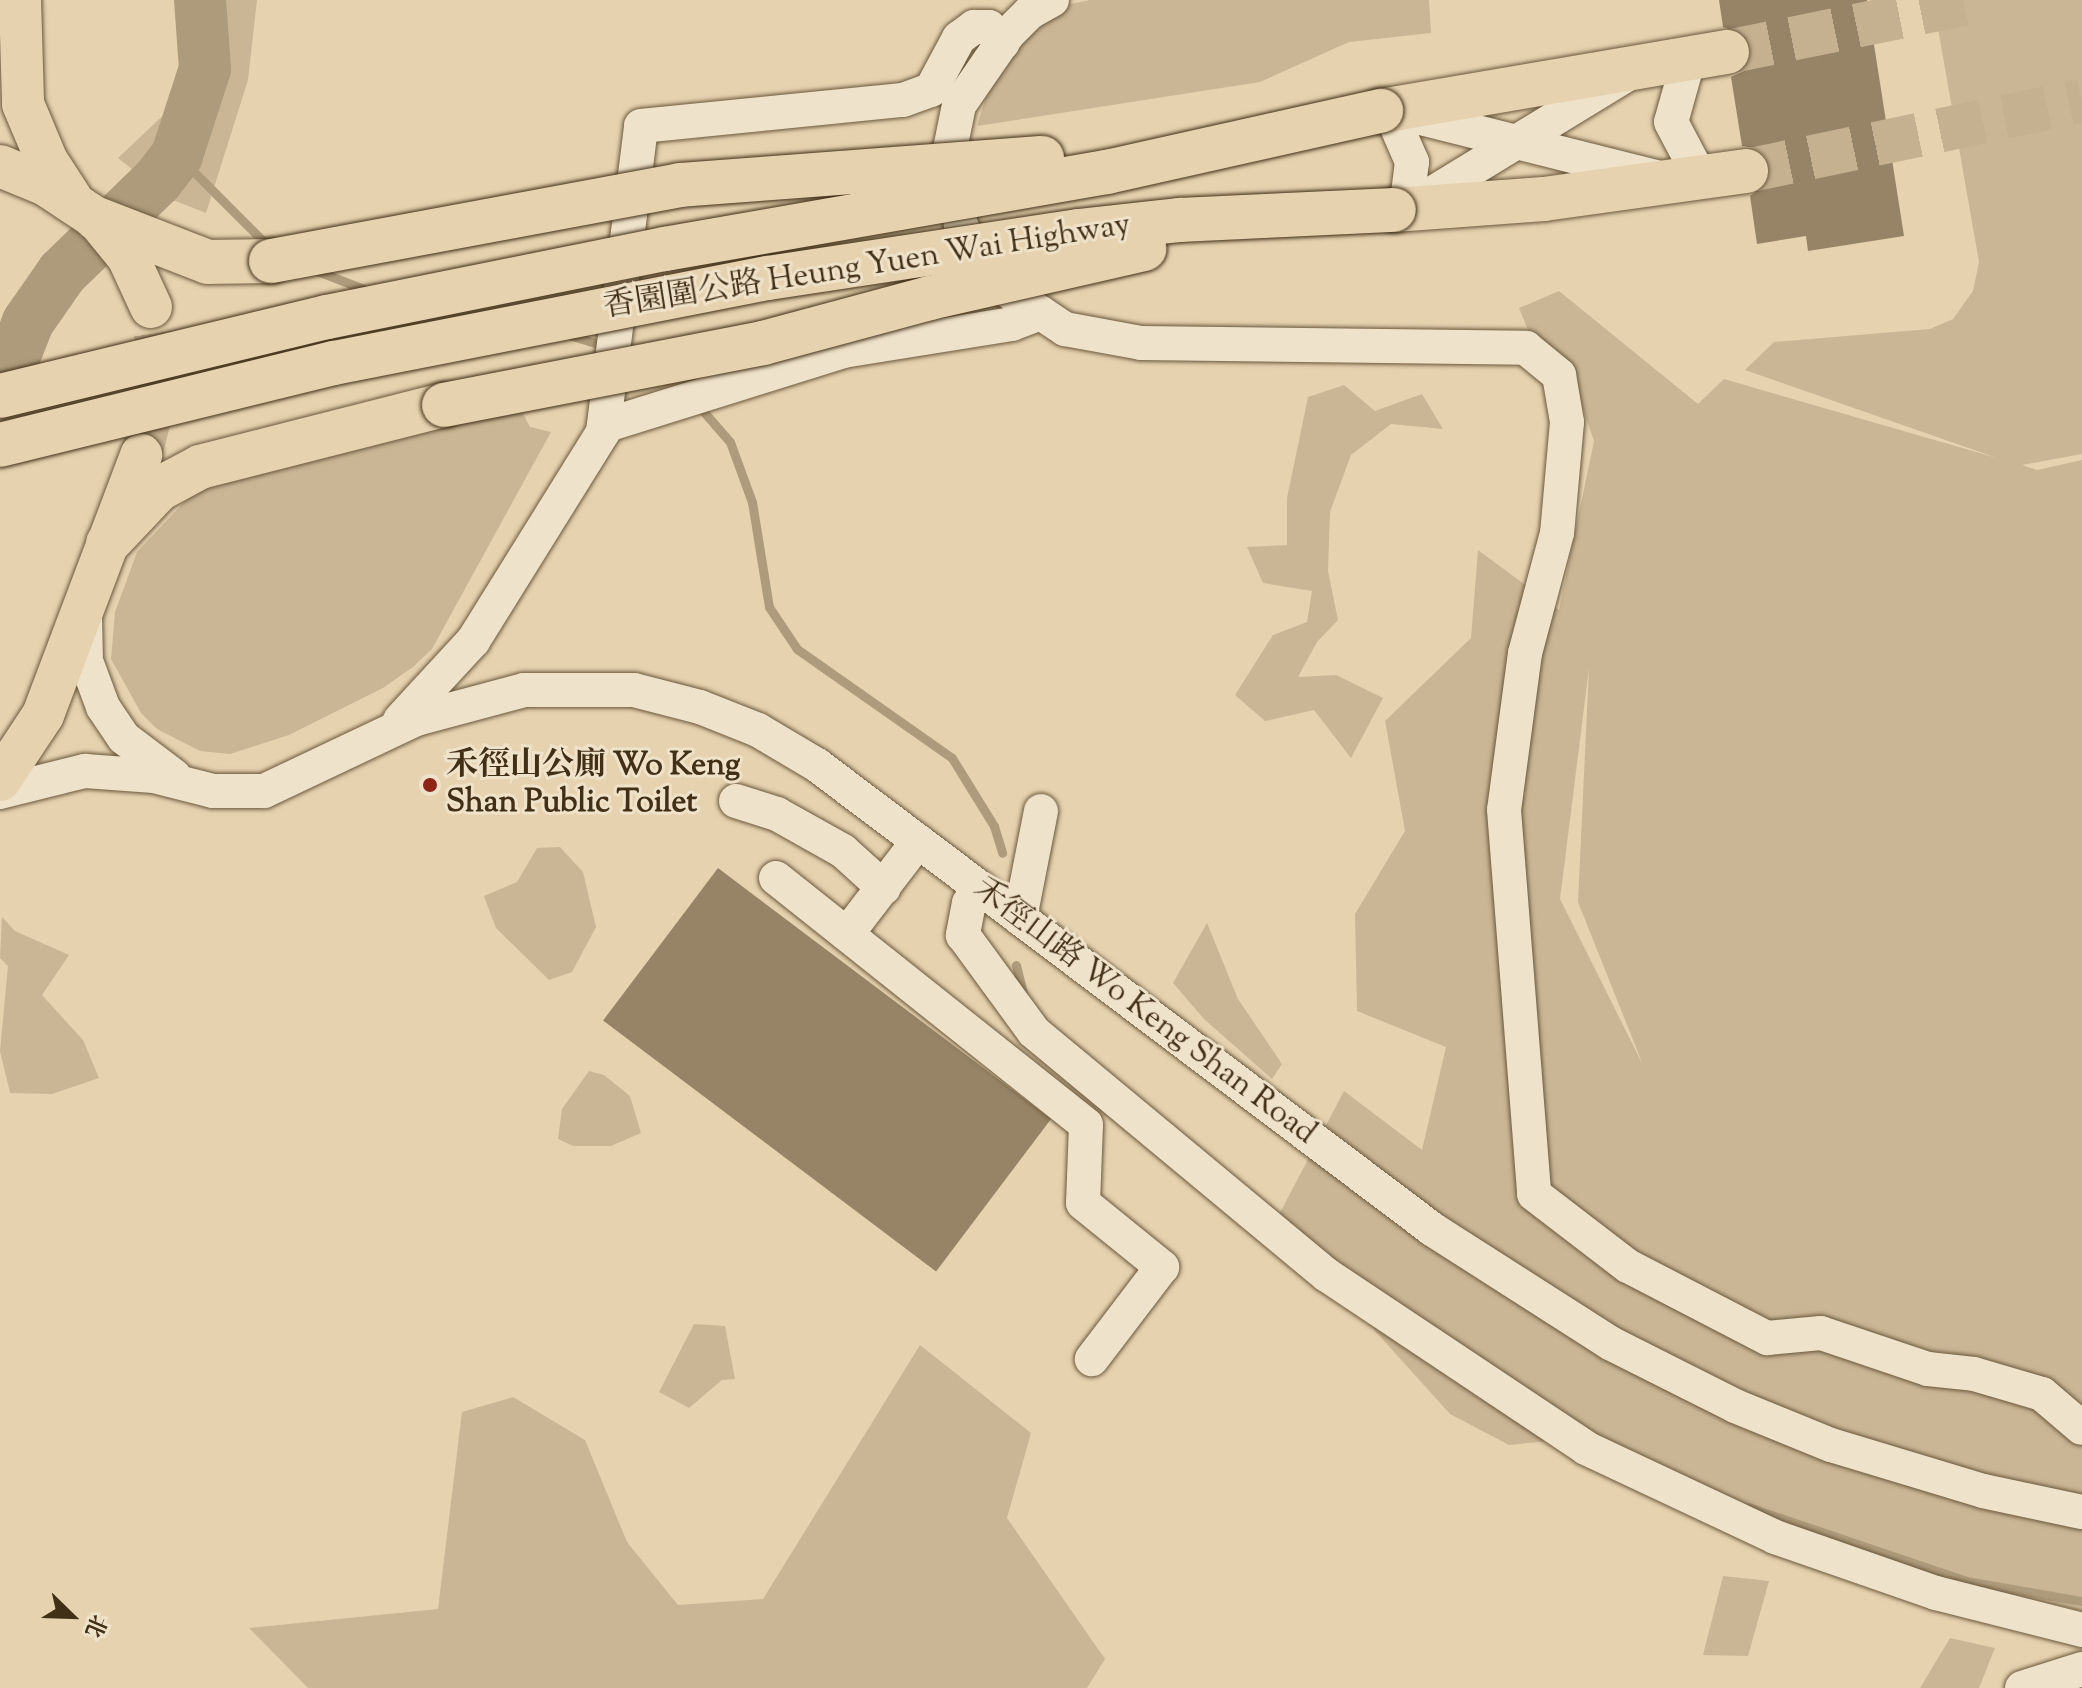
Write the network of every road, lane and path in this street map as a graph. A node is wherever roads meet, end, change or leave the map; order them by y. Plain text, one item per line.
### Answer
1 (5, 0) edge
2 (20, 0) edge
3 (1052, 0) edge
4 (0, 11) edge
5 (1003, 43) junction
6 (1708, 55) joint
7 (1645, 64) junction
8 (1385, 110) junction
9 (1519, 145) junction
10 (0, 166) edge
11 (1746, 171) tunnel mouth
12 (1687, 179) junction
13 (67, 194) junction
14 (1400, 210) junction
15 (1041, 313) junction
16 (0, 396) edge
17 (604, 426) junction
18 (0, 445) edge
19 (141, 455) tunnel mouth
20 (108, 543) junction
21 (86, 603) junction
22 (372, 742) junction
23 (0, 780) edge
24 (188, 785) junction
25 (0, 792) edge
26 (736, 801) dead end
27 (1041, 811) dead end
28 (918, 841) junction
29 (776, 878) dead end
30 (884, 888) junction
31 (980, 888) junction
32 (1020, 918) junction
33 (847, 934) junction
34 (1092, 1359) dead end
35 (2082, 1428) edge
36 (2082, 1512) edge
37 (2082, 1630) edge
38 (2082, 1669) edge
39 (2022, 1688) edge

1 - 4 main road
2 - 13 main road
3 - 5 street
5 - 15 street
5 - 17 street
6 - 7 highway, 香園圍公路 Heung Yuen Wai Highway
6 - 12 street
7 - 8 highway, 香園圍公路 Heung Yuen Wai Highway
7 - 9 street
8 - 9 street
8 - 13 highway, bridge
8 - 14 street
8 - 16 highway, 香園圍公路 Heung Yuen Wai Highway, bridge
9 - 12 street
9 - 14 street
10 - 13 main road
11 - 12 highway, 香園圍公路 Heung Yuen Wai Highway
12 - 14 highway, 香園圍公路 Heung Yuen Wai Highway
14 - 18 highway, 香園圍公路 Heung Yuen Wai Highway, bridge
14 - 20 highway, bridge
15 - 17 street
15 - 35 street
17 - 22 street
19 - 20 main road
20 - 21 main road
21 - 23 main road
21 - 24 street
22 - 24 street, 禾徑山路 Wo Keng Shan Road
22 - 28 street, 禾徑山路 Wo Keng Shan Road
24 - 25 street, 禾徑山路 Wo Keng Shan Road
26 - 30 street
27 - 32 street
28 - 30 street
28 - 31 street, 禾徑山路 Wo Keng Shan Road
29 - 33 street
30 - 33 street
31 - 32 street, 禾徑山路 Wo Keng Shan Road
31 - 37 street
32 - 36 street, 禾徑山路 Wo Keng Shan Road
33 - 34 street
38 - 39 street

